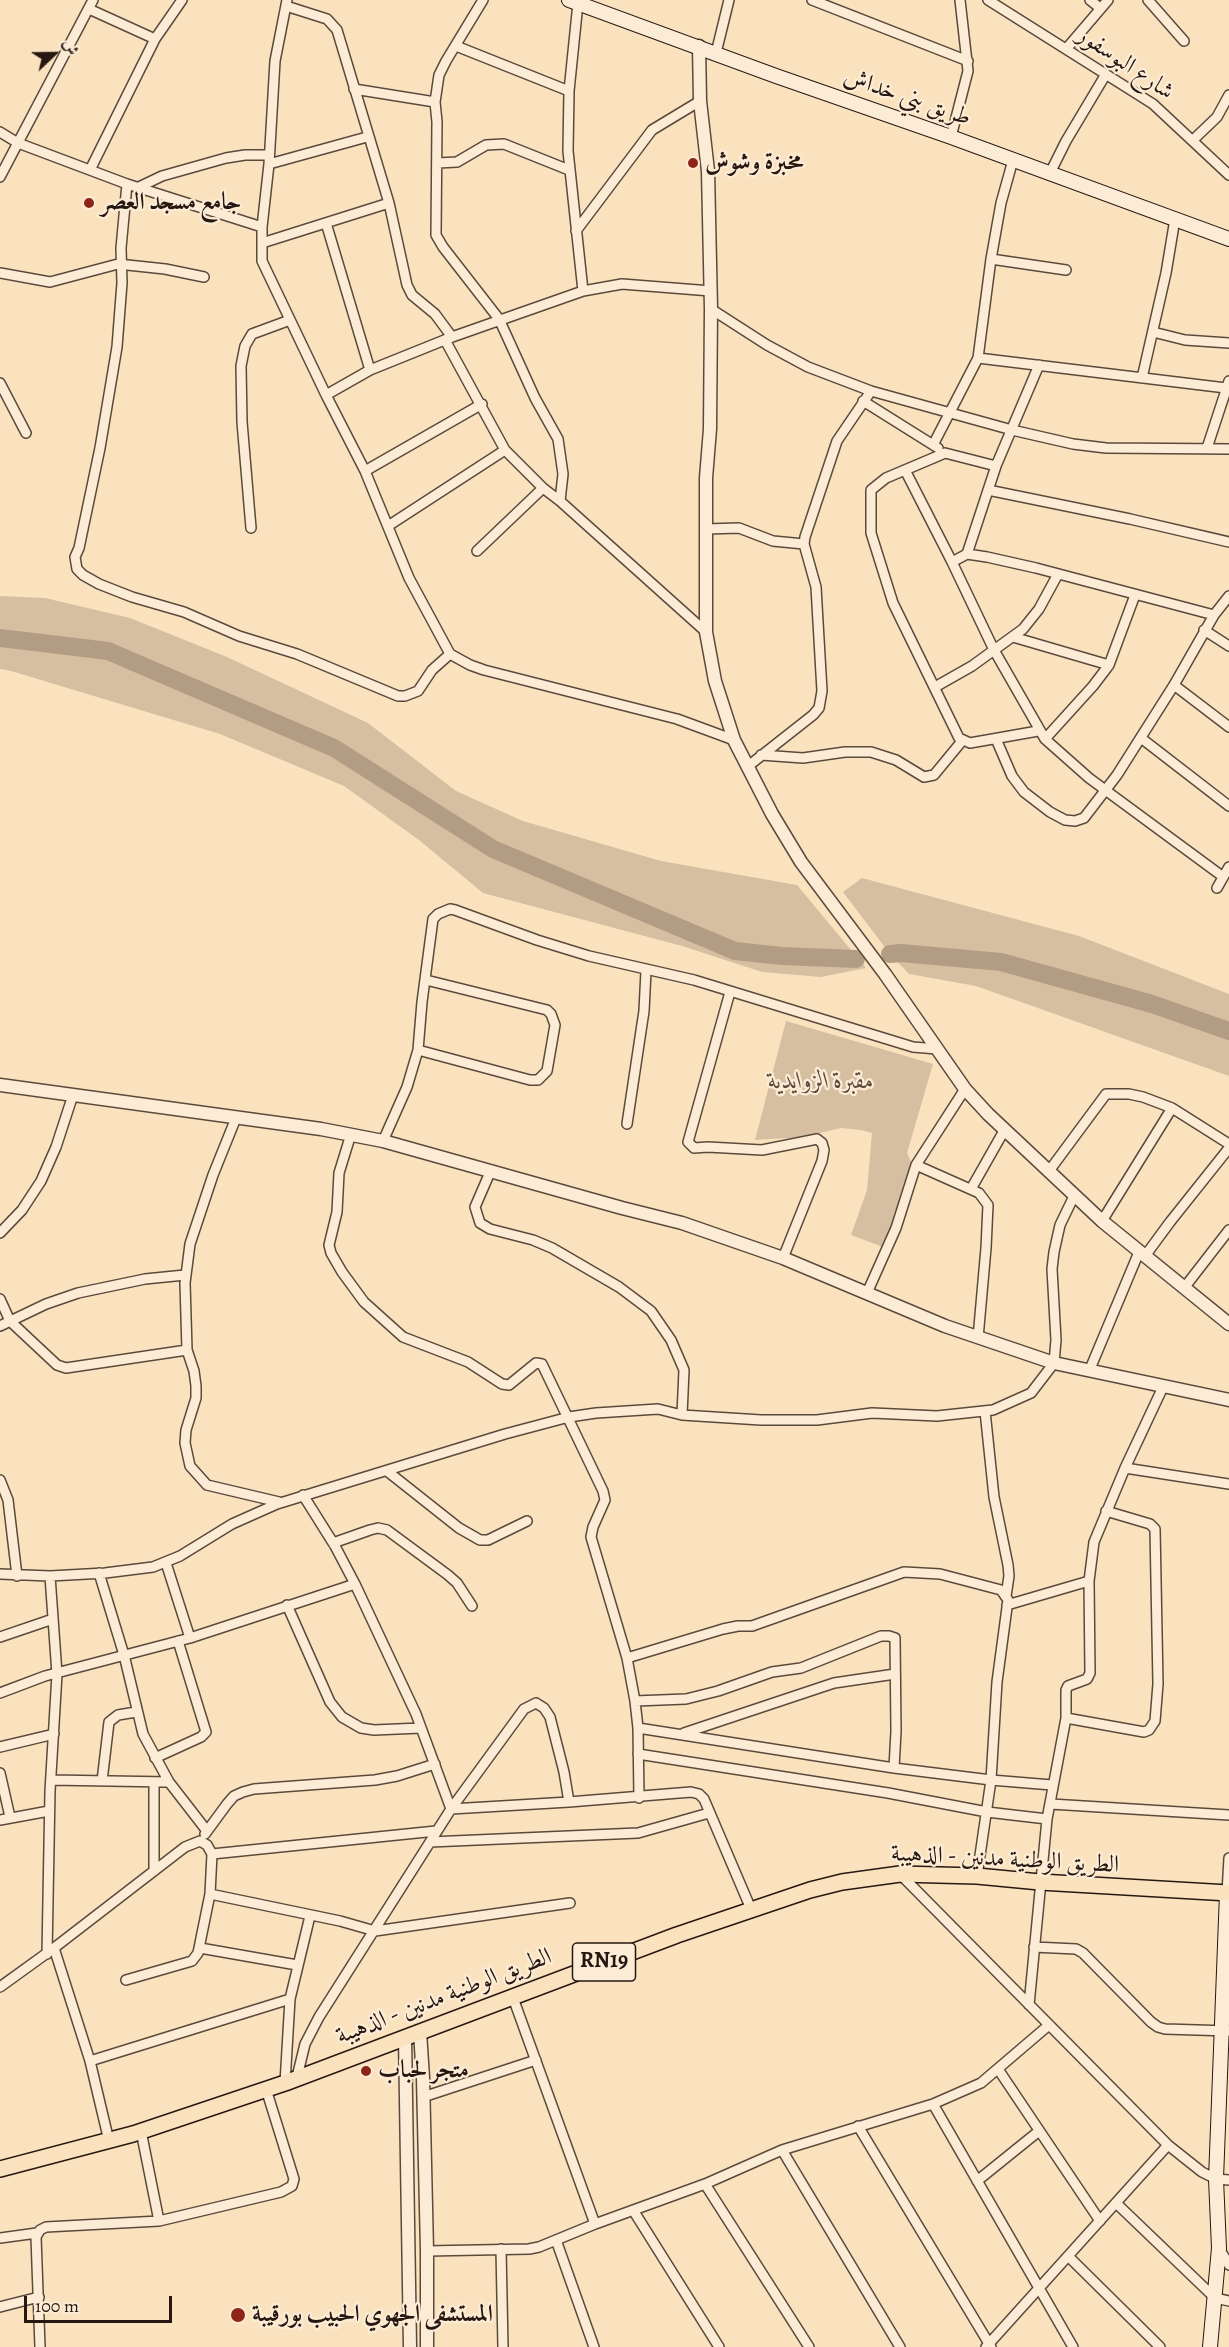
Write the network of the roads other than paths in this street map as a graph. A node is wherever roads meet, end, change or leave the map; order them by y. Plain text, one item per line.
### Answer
1 (182, 0) edge
2 (483, 0) edge
3 (729, 0) edge
4 (812, 0) edge
5 (960, 0) edge
6 (1090, 0) edge
7 (1108, 0) edge
8 (1148, 0) edge
9 (990, 1) edge
10 (573, 2) edge
11 (286, 3) edge
12 (91, 4) edge
13 (1100, 8) junction
14 (155, 39) junction
15 (1184, 41) dead end
16 (456, 46) junction
17 (699, 46) junction
18 (1067, 48) junction
19 (716, 53) junction
20 (968, 61) junction
21 (1106, 74) junction
22 (354, 89) junction
23 (569, 91) junction
24 (1229, 95) edge
25 (700, 101) junction
26 (435, 102) junction
27 (0, 132) edge
28 (367, 136) junction
29 (951, 137) junction
30 (1193, 140) junction
31 (18, 143) junction
32 (269, 160) junction
33 (1013, 160) junction
34 (438, 163) junction
35 (90, 170) junction
36 (569, 170) junction
37 (1050, 173) junction
38 (1229, 175) edge
39 (0, 177) edge
40 (127, 184) junction
41 (139, 187) junction
42 (389, 203) junction
43 (1175, 219) junction
44 (326, 223) junction
45 (262, 227) junction
46 (576, 231) junction
47 (1229, 239) edge
48 (261, 243) junction
49 (991, 259) junction
50 (122, 264) junction
51 (1066, 270) dead end
52 (0, 273) edge
53 (204, 277) dead end
54 (583, 291) junction
55 (711, 291) junction
56 (711, 309) junction
57 (499, 319) junction
58 (290, 320) junction
59 (1153, 332) junction
60 (448, 338) junction
61 (1229, 342) edge
62 (978, 358) junction
63 (1040, 365) junction
64 (370, 370) junction
65 (1142, 378) junction
66 (0, 383) edge
67 (1228, 385) edge
68 (871, 391) junction
69 (326, 394) junction
70 (863, 401) junction
71 (482, 404) junction
72 (951, 412) junction
73 (1012, 430) junction
74 (26, 433) dead end
75 (933, 445) junction
76 (1207, 448) junction
77 (1229, 449) edge
78 (505, 450) junction
79 (945, 453) junction
80 (996, 466) junction
81 (904, 470) junction
82 (364, 471) junction
83 (543, 488) junction
84 (988, 490) junction
85 (561, 501) junction
86 (388, 526) junction
87 (251, 528) dead end
88 (706, 529) junction
89 (1229, 542) edge
90 (804, 544) junction
91 (477, 551) dead end
92 (967, 554) junction
93 (952, 562) junction
94 (1058, 574) junction
95 (1136, 595) junction
96 (1229, 596) edge
97 (1214, 615) junction
98 (1204, 630) junction
99 (706, 632) junction
100 (1013, 637) junction
101 (1229, 646) edge
102 (994, 650) junction
103 (450, 654) junction
104 (1109, 665) junction
105 (1174, 685) junction
106 (935, 687) junction
107 (1229, 727) edge
108 (1038, 730) junction
109 (1141, 738) junction
110 (996, 739) junction
111 (1045, 739) junction
112 (734, 740) junction
113 (962, 741) junction
114 (761, 755) junction
115 (747, 767) junction
116 (1107, 790) junction
117 (1229, 806) edge
118 (1229, 867) edge
119 (1222, 876) junction
120 (1217, 888) dead end
121 (646, 970) junction
122 (426, 980) junction
123 (730, 992) junction
124 (937, 1049) junction
125 (418, 1050) junction
126 (0, 1085) edge
127 (965, 1089) junction
128 (73, 1095) junction
129 (1172, 1108) junction
130 (236, 1118) junction
131 (627, 1124) dead end
132 (1005, 1129) junction
133 (351, 1134) junction
134 (383, 1141) junction
135 (1229, 1146) edge
136 (916, 1165) junction
137 (491, 1170) junction
138 (1049, 1171) junction
139 (971, 1189) junction
140 (1074, 1196) junction
141 (1102, 1221) junction
142 (1229, 1230) edge
143 (0, 1233) edge
144 (1142, 1254) junction
145 (783, 1258) junction
146 (185, 1275) junction
147 (1184, 1288) junction
148 (867, 1293) junction
149 (0, 1299) edge
150 (10, 1321) junction
151 (1229, 1324) edge
152 (0, 1326) edge
153 (978, 1338) junction
154 (187, 1350) junction
155 (1054, 1363) junction
156 (1090, 1370) junction
157 (1163, 1387) junction
158 (1229, 1400) edge
159 (985, 1411) junction
160 (682, 1415) junction
161 (569, 1417) junction
162 (1125, 1468) junction
163 (387, 1471) junction
164 (0, 1480) edge
165 (1229, 1484) edge
166 (303, 1495) junction
167 (281, 1502) junction
168 (1106, 1512) junction
169 (527, 1521) dead end
170 (333, 1543) junction
171 (166, 1563) junction
172 (99, 1573) junction
173 (0, 1574) edge
174 (17, 1576) junction
175 (50, 1576) junction
176 (1089, 1581) junction
177 (355, 1584) junction
178 (1007, 1601) junction
179 (287, 1605) junction
180 (472, 1606) dead end
181 (52, 1619) junction
182 (0, 1637) edge
183 (190, 1638) junction
184 (178, 1641) junction
185 (124, 1655) junction
186 (627, 1658) junction
187 (57, 1674) junction
188 (895, 1674) junction
189 (0, 1693) edge
190 (636, 1701) junction
191 (136, 1712) junction
192 (1066, 1718) junction
193 (421, 1728) junction
194 (638, 1728) junction
195 (682, 1733) junction
196 (54, 1734) junction
197 (0, 1747) edge
198 (638, 1754) junction
199 (155, 1758) junction
200 (435, 1764) junction
201 (894, 1768) junction
202 (0, 1773) edge
203 (51, 1780) junction
204 (992, 1780) junction
205 (102, 1781) junction
206 (154, 1782) junction
207 (169, 1782) junction
208 (1052, 1785) junction
209 (639, 1798) junction
210 (569, 1802) junction
211 (1051, 1804) junction
212 (451, 1809) junction
213 (49, 1811) junction
214 (987, 1812) junction
215 (709, 1813) junction
216 (1229, 1815) edge
217 (5, 1819) edge
218 (1047, 1819) junction
219 (207, 1831) junction
220 (436, 1831) junction
221 (200, 1841) junction
222 (430, 1842) junction
223 (212, 1854) junction
224 (1229, 1858) edge
225 (154, 1871) junction
226 (900, 1874) junction
227 (977, 1876) junction
228 (1040, 1882) junction
229 (1228, 1893) edge
230 (210, 1894) junction
231 (570, 1903) dead end
232 (751, 1909) junction
233 (310, 1916) junction
234 (375, 1931) junction
235 (1034, 1947) junction
236 (200, 1948) junction
237 (50, 1951) junction
238 (297, 1965) junction
239 (126, 1980) dead end
240 (0, 1987) edge
241 (512, 1995) junction
242 (290, 1999) junction
243 (1029, 2005) junction
244 (1049, 2025) junction
245 (1225, 2031) edge
246 (412, 2034) junction
247 (536, 2060) junction
248 (90, 2061) junction
249 (998, 2069) junction
250 (291, 2080) junction
251 (266, 2089) junction
252 (423, 2097) junction
253 (933, 2104) junction
254 (858, 2126) junction
255 (141, 2131) junction
256 (1039, 2131) junction
257 (109, 2141) junction
258 (1168, 2145) junction
259 (782, 2150) junction
260 (0, 2169) edge
261 (1222, 2179) edge
262 (977, 2181) junction
263 (705, 2184) junction
264 (1116, 2203) junction
265 (633, 2210) junction
266 (159, 2221) junction
267 (1100, 2221) junction
268 (595, 2224) junction
269 (38, 2233) junction
270 (0, 2238) edge
271 (556, 2240) junction
272 (1219, 2248) junction
273 (501, 2249) junction
274 (428, 2250) junction
275 (1068, 2256) junction
276 (1229, 2265) edge
277 (1039, 2289) junction
278 (39, 2296) junction
279 (1215, 2298) junction
280 (1229, 2301) edge
281 (0, 2307) edge
282 (989, 2346) edge
283 (40, 2347) edge
284 (410, 2347) edge
285 (427, 2347) edge
286 (503, 2347) edge
287 (594, 2347) edge
288 (718, 2347) edge
289 (809, 2347) edge
290 (900, 2347) edge
291 (1073, 2347) edge
292 (1160, 2347) edge
293 (1210, 2347) edge

1 - 14 street
2 - 16 street
3 - 19 street
4 - 20 street
5 - 20 street
6 - 13 street
7 - 13 street
8 - 15 street
9 - 18 street, شارع البوسفور
10 - 17 main road, طريق بني خداش
10 - 23 street
11 - 22 street
11 - 32 street
12 - 14 street
12 - 31 street
13 - 18 street
14 - 35 street
16 - 23 street
16 - 26 street
17 - 19 main road, طريق بني خداش
17 - 25 street
18 - 21 street, شارع البوسفور
19 - 29 main road, طريق بني خداش
20 - 29 street
21 - 30 street, شارع البوسفور
21 - 37 street
22 - 26 street
22 - 28 street
23 - 36 street
24 - 30 street
25 - 46 street
25 - 55 street
26 - 34 street
27 - 31 street
28 - 32 street
28 - 42 street
29 - 33 main road, طريق بني خداش
30 - 38 street, شارع البوسفور
31 - 35 street
31 - 39 street
32 - 41 street
32 - 45 street
33 - 37 main road, طريق بني خداش
33 - 49 street
34 - 36 street
34 - 57 street
35 - 40 street
36 - 46 street
37 - 43 main road, طريق بني خداش
40 - 41 street
40 - 50 street
41 - 45 street
42 - 44 street
42 - 60 street
43 - 47 main road, طريق بني خداش
43 - 59 street
44 - 48 street
44 - 64 street
45 - 48 street
46 - 54 street
48 - 58 street
49 - 51 street
49 - 62 street
50 - 52 street
50 - 53 street
50 - 103 street
54 - 55 street
54 - 57 street
55 - 56 street
56 - 68 street
56 - 88 street
57 - 60 street
57 - 85 street
58 - 69 street
58 - 87 street
59 - 61 street
59 - 65 street
60 - 64 street
60 - 71 street
62 - 63 street
62 - 72 street
63 - 65 street
63 - 73 street
64 - 69 street
65 - 67 street
66 - 74 street
67 - 76 street
68 - 70 street
68 - 72 street
69 - 82 street
70 - 75 street
70 - 90 street
71 - 78 street
71 - 82 street
72 - 73 street
72 - 75 street
73 - 76 street
73 - 80 street
75 - 79 street
76 - 77 street
78 - 83 street
78 - 86 street
79 - 80 street
79 - 81 street
80 - 84 street
81 - 93 street
81 - 106 street
82 - 86 street
83 - 85 street
83 - 91 street
84 - 89 street
84 - 92 street
85 - 99 street
86 - 103 street
88 - 90 street
88 - 99 street
90 - 114 street
92 - 93 street
92 - 94 street
93 - 102 street
94 - 95 street
94 - 100 street
95 - 97 street
95 - 104 street
96 - 97 street
97 - 98 street
98 - 101 street
98 - 105 street
99 - 112 street
100 - 102 street
100 - 104 street
102 - 106 street
102 - 108 street
103 - 112 street
104 - 111 street
105 - 107 street
105 - 109 street
106 - 113 street
108 - 110 street
108 - 111 street
109 - 116 street
109 - 117 street
110 - 113 street
110 - 116 street
111 - 116 street
112 - 115 street
113 - 114 street
114 - 115 street
115 - 124 street
116 - 119 street
118 - 119 street
119 - 120 street
121 - 122 street
121 - 123 street
121 - 131 street
122 - 125 street
122 - 125 street
123 - 124 street
123 - 145 street
124 - 127 street
125 - 134 street
126 - 128 street
127 - 132 street
127 - 136 street
128 - 130 street
128 - 143 street
129 - 135 street
129 - 138 street
129 - 141 street
130 - 133 street
130 - 146 street
132 - 138 street
132 - 139 street
133 - 134 street
133 - 161 street
134 - 137 street
135 - 144 street
136 - 139 street
136 - 148 street
137 - 145 street
137 - 160 street
138 - 140 street
139 - 153 street
140 - 141 street
140 - 155 street
141 - 144 street
142 - 147 street
144 - 147 street
144 - 156 street
145 - 148 street
146 - 150 street
146 - 154 street
147 - 151 street
148 - 153 street
149 - 150 street
150 - 152 street
150 - 154 street
153 - 155 street
154 - 167 street
155 - 156 street
155 - 159 street
156 - 157 street
157 - 158 street
157 - 162 street
159 - 160 street
159 - 178 street
160 - 161 street
161 - 163 street
161 - 186 street
162 - 165 street
162 - 168 street
163 - 166 street
163 - 169 street
164 - 174 street
166 - 167 street
166 - 170 street
167 - 171 street
168 - 176 street
168 - 192 street
170 - 177 street
170 - 180 street
171 - 172 street
171 - 183 street
172 - 175 street
172 - 185 street
173 - 174 street
174 - 175 street
175 - 181 street
176 - 178 street
176 - 192 street
177 - 179 street
177 - 193 street
178 - 186 street
178 - 204 street
179 - 183 street
179 - 193 street
181 - 182 street
181 - 187 street
183 - 184 street
184 - 185 street
184 - 199 street
185 - 187 street
185 - 191 street
186 - 190 street
187 - 189 street
187 - 196 street
188 - 190 street
188 - 195 street
188 - 201 street
190 - 194 street
191 - 199 street
191 - 205 street
192 - 208 street
193 - 200 street
194 - 195 street
194 - 198 street
195 - 201 street
196 - 197 street
196 - 203 street
198 - 209 street
198 - 214 street
199 - 207 street
200 - 212 street
200 - 219 street
201 - 204 street
202 - 217 street
203 - 205 street
203 - 213 street
204 - 208 street
204 - 214 street
205 - 206 street
206 - 207 street
206 - 225 street
207 - 219 street
208 - 211 street
209 - 210 street
209 - 215 street
210 - 212 street
210 - 212 street
211 - 216 street
211 - 218 street
212 - 220 street
213 - 217 street
213 - 237 street
214 - 218 street
214 - 227 street
215 - 222 street
215 - 232 street
218 - 228 street
219 - 221 street
220 - 222 street
220 - 223 street
221 - 223 street
221 - 225 street
222 - 234 street
223 - 230 street
224 - 229 street
225 - 237 street
226 - 227 main road, الطريق الوطنية مدنين - الذهيبة / RN19
226 - 232 main road, الطريق الوطنية مدنين - الذهيبة / RN19
226 - 243 street
227 - 228 main road, الطريق الوطنية مدنين - الذهيبة / RN19
228 - 229 main road, الطريق الوطنية مدنين - الذهيبة / RN19
228 - 235 street
229 - 245 main road
230 - 233 street
230 - 236 street
231 - 234 street
232 - 241 main road, الطريق الوطنية مدنين - الذهيبة / RN19
233 - 234 street
233 - 238 street
234 - 250 street
235 - 243 street
235 - 245 street
236 - 238 street
236 - 239 street
237 - 240 street
237 - 248 street
238 - 242 street
241 - 246 main road, الطريق الوطنية مدنين - الذهيبة / RN19
241 - 247 street
242 - 248 street
242 - 250 street
243 - 244 street
244 - 249 street
244 - 258 street
245 - 261 main road
246 - 250 main road, الطريق الوطنية مدنين - الذهيبة / RN19
246 - 252 street
246 - 284 street
247 - 252 street
247 - 268 street
248 - 257 street
249 - 253 street
249 - 256 street
250 - 251 main road, الطريق الوطنية مدنين - الذهيبة / RN19
251 - 255 main road, الطريق الوطنية مدنين - الذهيبة / RN19
251 - 266 street
252 - 274 street
253 - 254 street
253 - 262 street
254 - 259 street
254 - 282 street
255 - 257 main road, الطريق الوطنية مدنين - الذهيبة / RN19
255 - 266 street
256 - 262 street
256 - 267 street
257 - 260 main road, الطريق الوطنية مدنين - الذهيبة / RN19
258 - 261 street
258 - 264 street
259 - 263 street
259 - 290 street
261 - 272 main road
262 - 277 street
263 - 265 street
263 - 289 street
264 - 267 street
264 - 279 street
265 - 268 street
265 - 288 street
266 - 269 street
267 - 275 street
268 - 271 street
269 - 270 street
269 - 278 street
271 - 273 street
271 - 287 street
272 - 276 street
272 - 279 main road
273 - 274 street
273 - 286 street
274 - 285 street
275 - 277 street
275 - 292 street
277 - 282 street
277 - 291 street
278 - 281 street
278 - 283 street
279 - 280 street
279 - 293 main road

